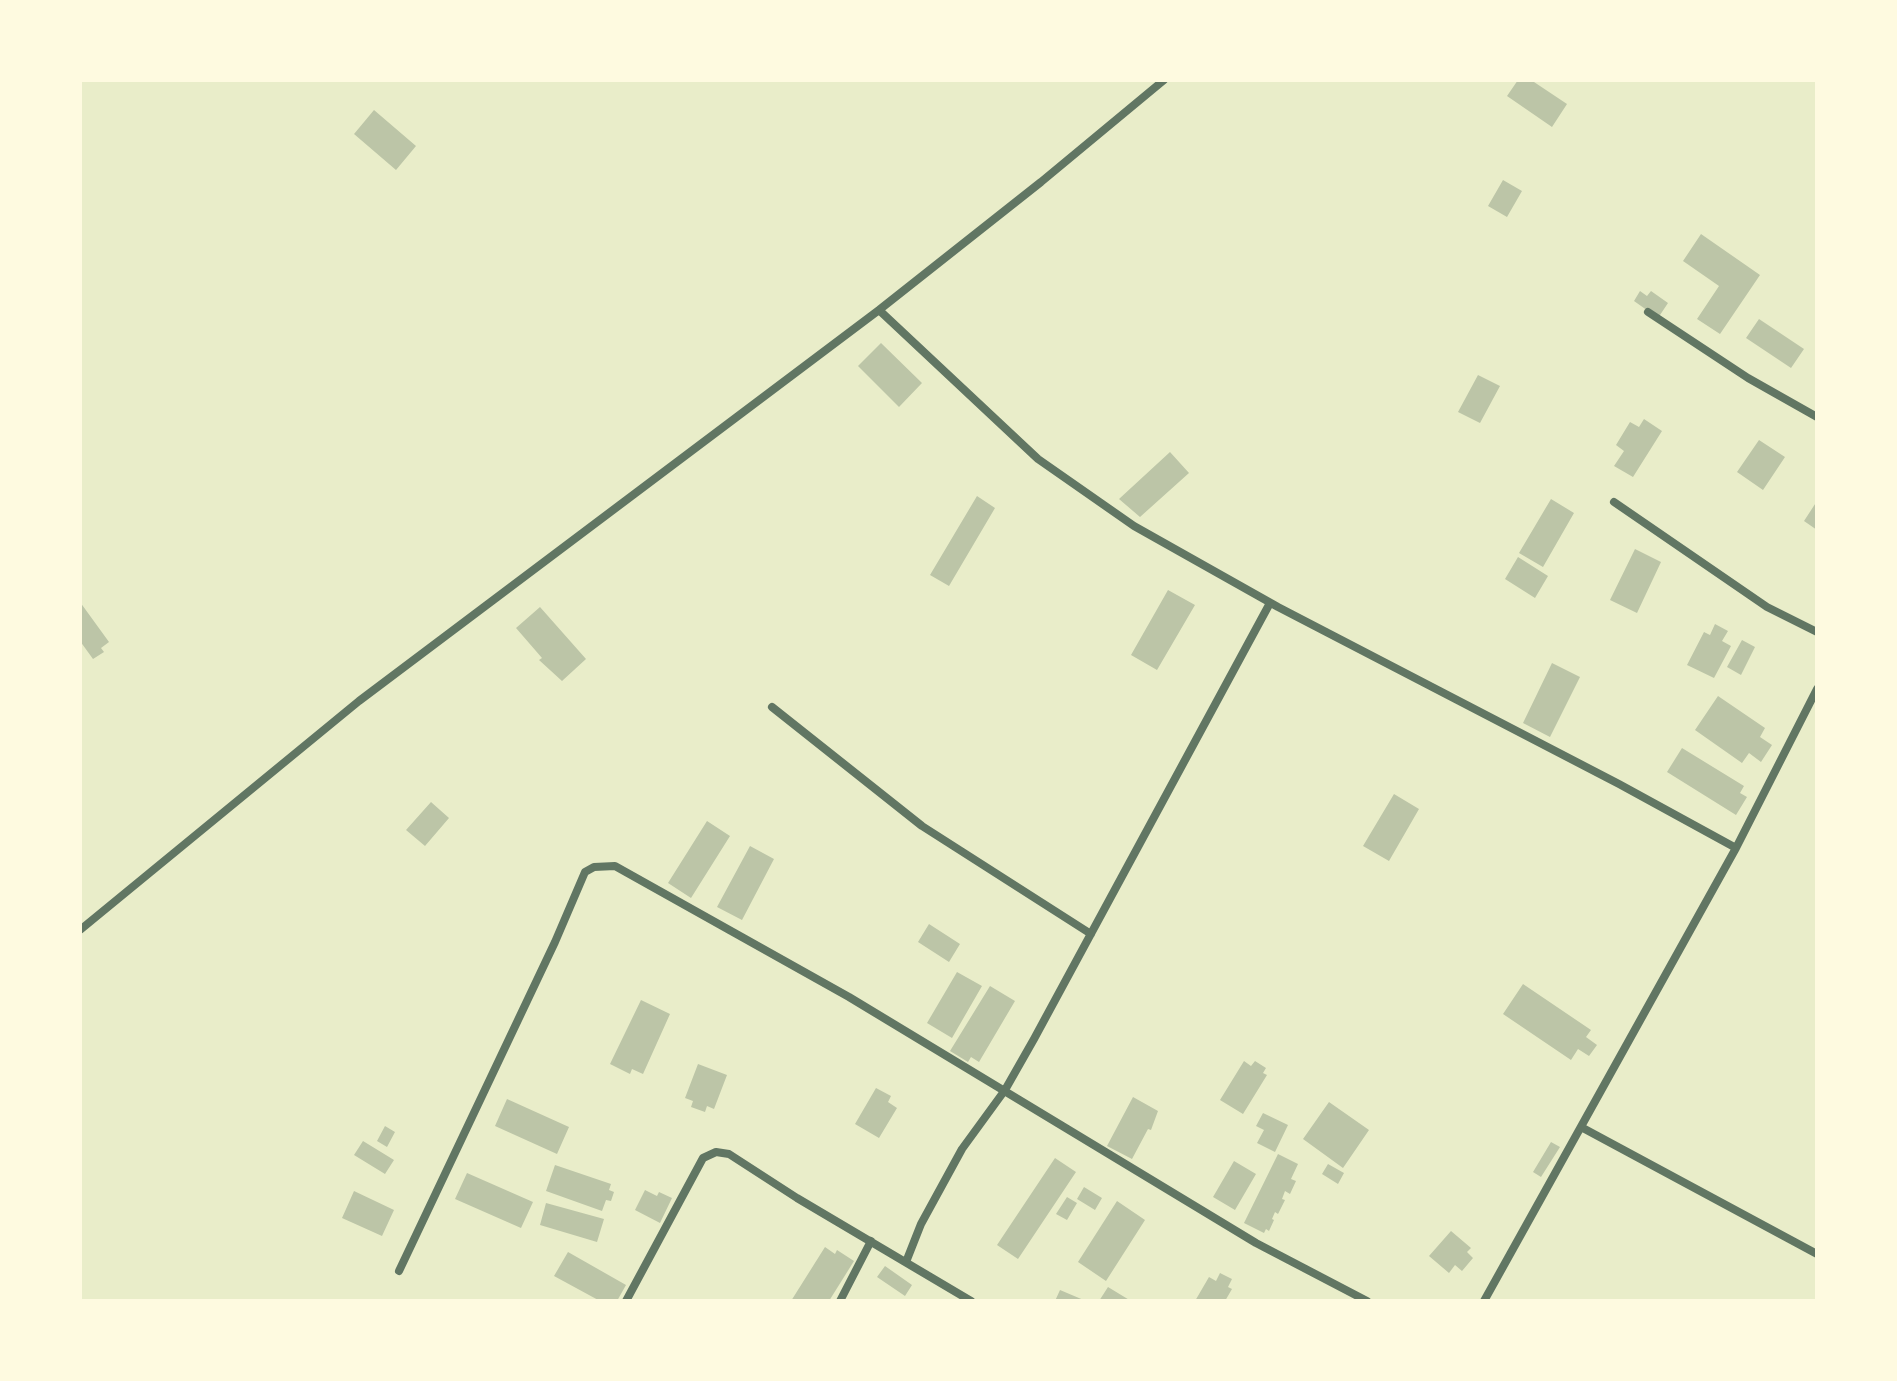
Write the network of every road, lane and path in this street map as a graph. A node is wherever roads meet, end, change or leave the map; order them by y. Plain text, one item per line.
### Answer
1 (1164, 80) edge
2 (879, 310) junction
3 (1648, 312) dead end
4 (1817, 417) edge
5 (1614, 502) dead end
6 (1270, 603) junction
7 (1817, 632) edge
8 (1817, 689) edge
9 (772, 707) dead end
10 (1736, 848) junction
11 (80, 930) edge
12 (1091, 934) junction
13 (1005, 1090) junction
14 (1581, 1127) junction
15 (871, 1241) junction
16 (1817, 1254) edge
17 (906, 1262) junction
18 (399, 1271) dead end
19 (626, 1301) edge
20 (840, 1301) edge
21 (971, 1301) edge
22 (1367, 1301) edge
23 (1484, 1301) edge

1 - 2 street
2 - 6 street
2 - 11 street
3 - 4 street
5 - 7 street
6 - 10 street
6 - 12 street
8 - 10 street
9 - 12 street
10 - 14 street
12 - 13 street
13 - 17 street
13 - 18 street
13 - 22 street
14 - 16 street
14 - 23 street
15 - 17 street
15 - 19 street
15 - 20 street
17 - 21 street

